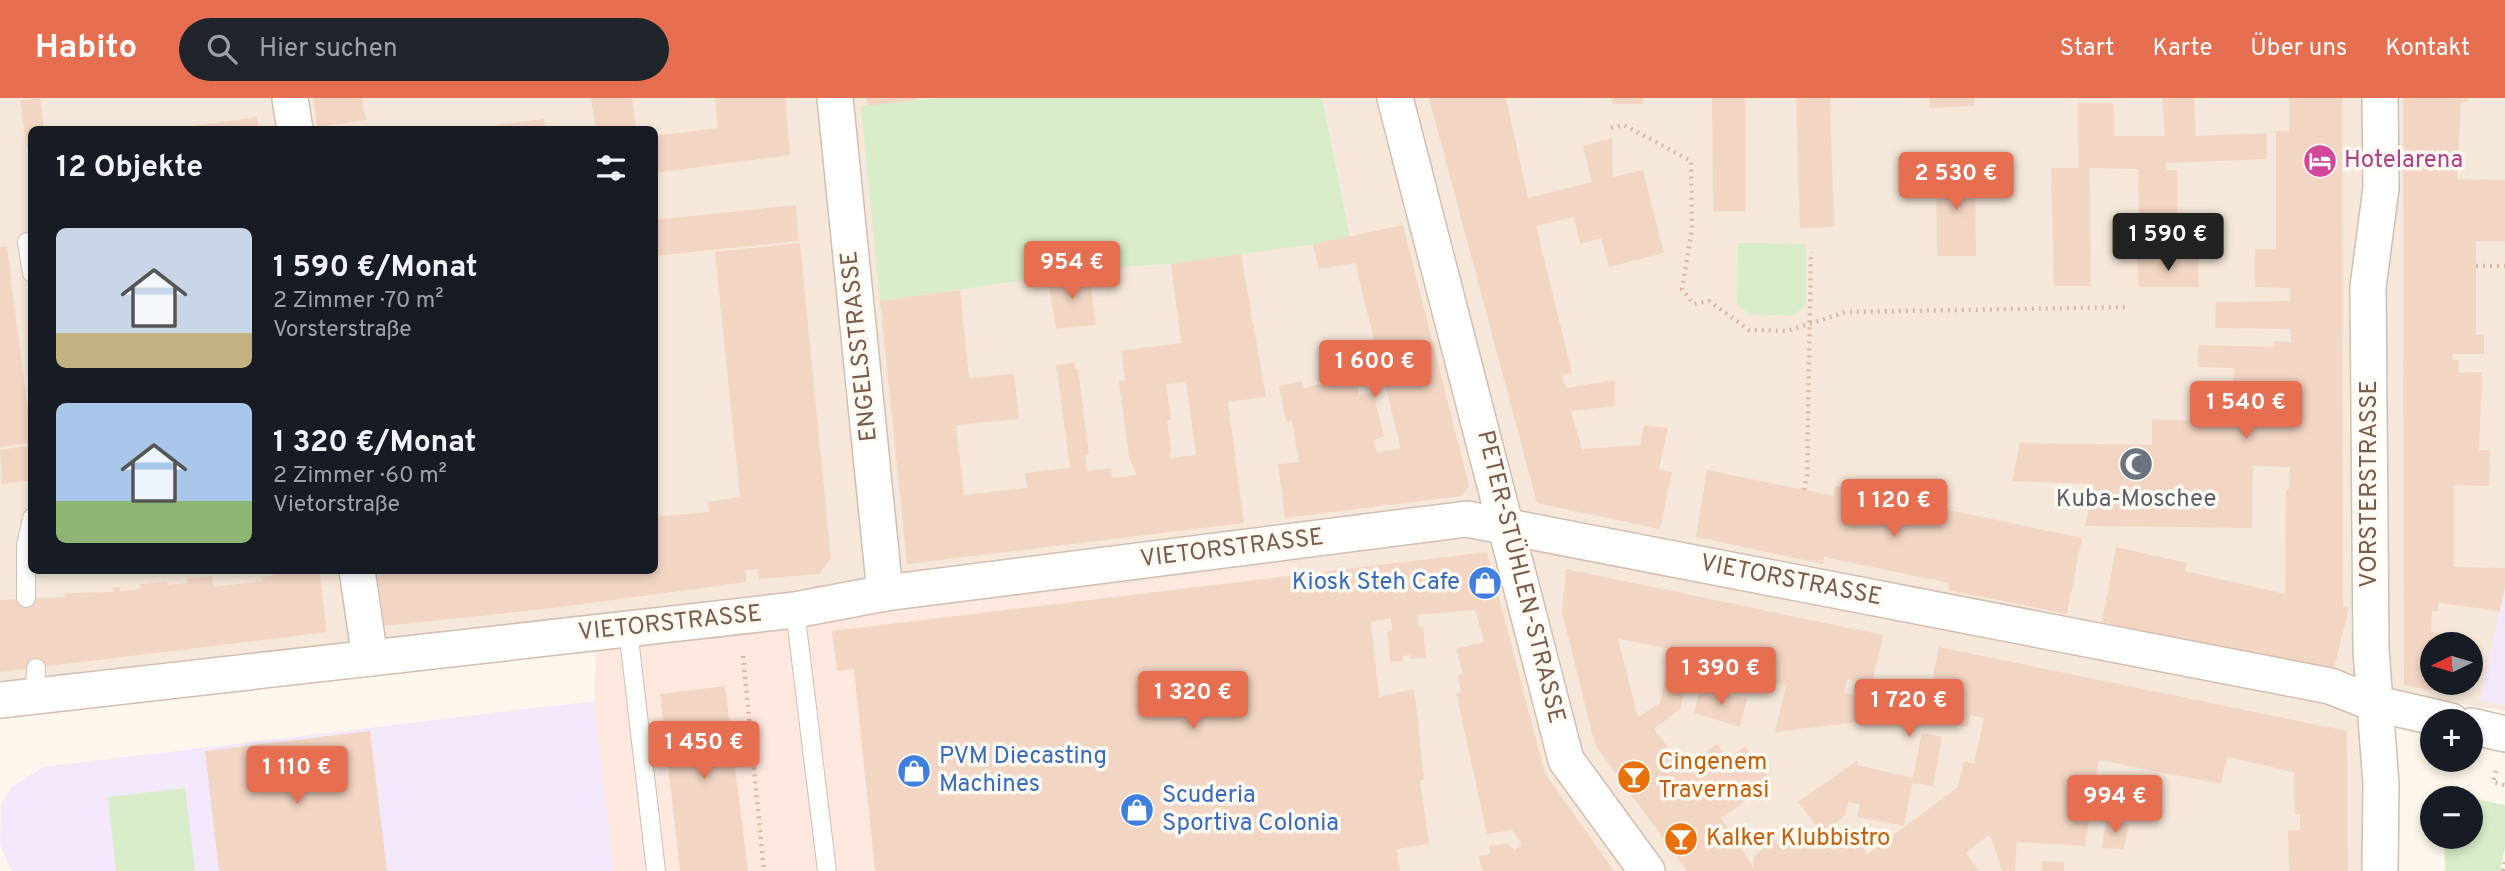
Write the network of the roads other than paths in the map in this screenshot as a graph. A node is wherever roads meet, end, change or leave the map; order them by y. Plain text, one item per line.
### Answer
1 (290, 98) edge
2 (835, 98) edge
3 (1395, 98) edge
4 (2380, 98) edge
5 (294, 126) edge
6 (27, 242) dead end
7 (28, 248) edge
8 (1508, 526) junction
9 (28, 536) edge
10 (358, 574) edge
11 (885, 593) junction
12 (26, 598) dead end
13 (795, 610) junction
14 (628, 629) junction
15 (370, 658) junction
16 (18, 697) edge
17 (2374, 703) junction
18 (2420, 714) edge
19 (656, 871) edge
20 (827, 871) edge
21 (1647, 871) edge
22 (2380, 871) edge

1 - 5 street
2 - 11 street, ENGELSSTRASSE
3 - 8 street, PETER-STÜHLEN-STRASSE
4 - 17 street, VORSTERSTRASSE
6 - 7 lane
8 - 11 street, VIETORSTRASSE
8 - 17 street, VIETORSTRASSE
8 - 21 street, PETER-STÜHLEN-STRASSE
9 - 12 lane
10 - 15 street
11 - 13 street, VIETORSTRASSE
13 - 14 street, VIETORSTRASSE
13 - 20 lane
14 - 15 street, VIETORSTRASSE
14 - 19 lane
15 - 16 street, VIETORSTRASSE
17 - 18 street, VIETORSTRASSE
17 - 22 street, VORSTERSTRASSE

